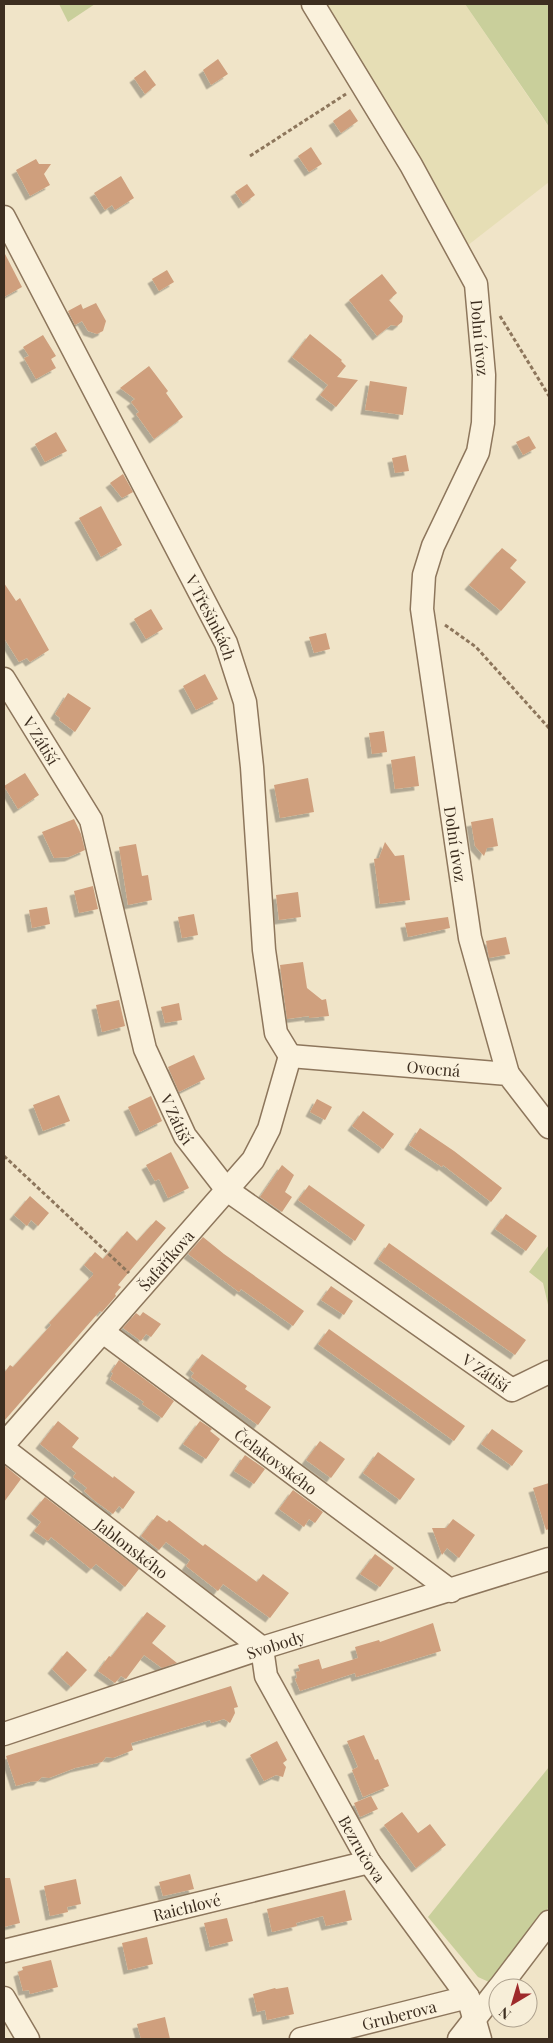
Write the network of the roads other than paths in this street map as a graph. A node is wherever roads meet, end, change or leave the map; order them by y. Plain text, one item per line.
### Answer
1 (313, 4) edge
2 (4, 217) edge
3 (4, 679) edge
4 (290, 1056) junction
5 (508, 1074) junction
6 (549, 1127) edge
7 (227, 1190) junction
8 (103, 1332) junction
9 (549, 1372) edge
10 (4, 1444) edge
11 (4, 1449) edge
12 (549, 1559) edge
13 (451, 1591) junction
14 (262, 1648) junction
15 (4, 1734) edge
16 (369, 1862) junction
17 (549, 1922) edge
18 (4, 1951) edge
19 (506, 1978) edge
20 (468, 1997) junction
21 (4, 1998) edge
22 (488, 2008) edge
23 (477, 2029) edge
24 (28, 2039) edge
25 (301, 2039) edge
26 (459, 2039) edge

1 - 5 street, Dolní úvoz
2 - 4 street, V Třešinkách
3 - 7 street, V Zátiší
4 - 5 street, Ovocná
4 - 7 street, Šafaříkova
5 - 6 street
7 - 8 street, Šafaříkova
7 - 9 street, V Zátiší
8 - 10 street, Šafaříkova
8 - 13 street, Čelakovského
11 - 14 street, Jablonského
12 - 13 street, Svobody
13 - 14 street, Svobody
14 - 15 street, Svobody
14 - 16 street, Bezručova
16 - 18 street, Raichlové
16 - 20 street, Bezručova
17 - 19 street
20 - 23 street, Bezručova
20 - 25 street, Gruberova
21 - 24 street
22 - 23 street
23 - 26 street

